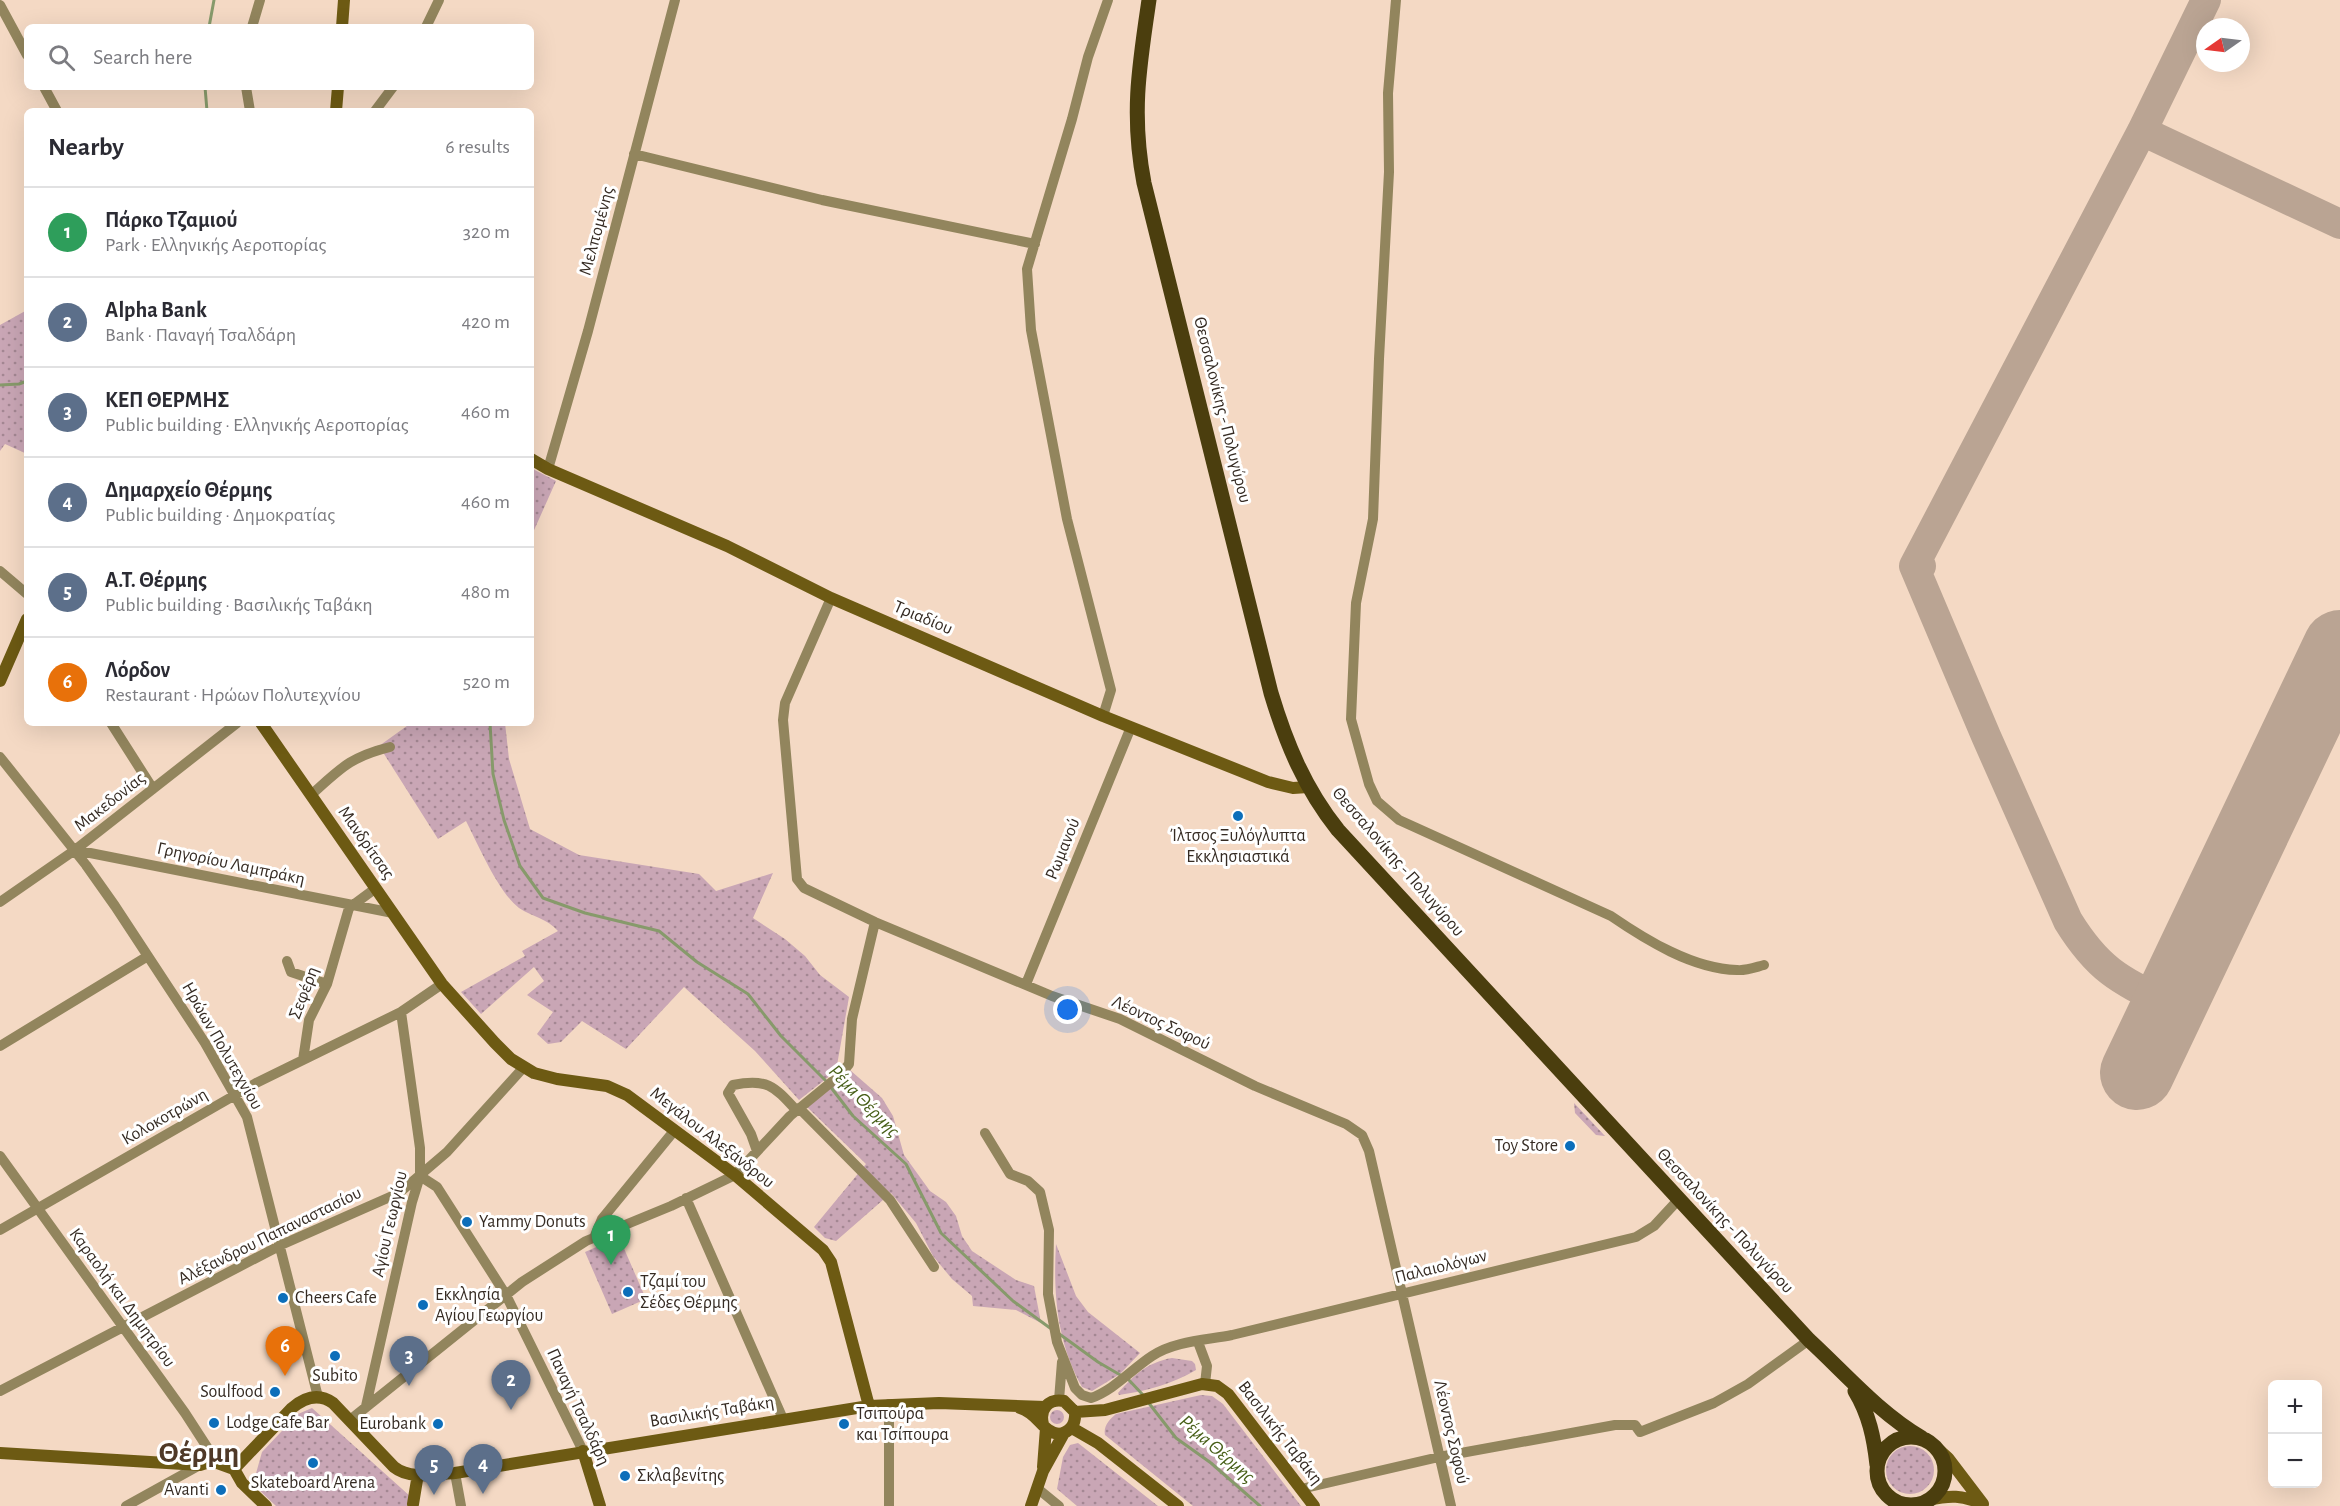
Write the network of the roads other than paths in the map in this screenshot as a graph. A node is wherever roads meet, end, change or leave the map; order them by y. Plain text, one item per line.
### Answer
1 (260, 0) edge
2 (344, 0) edge
3 (439, 0) edge
4 (675, 0) edge
5 (1108, 0) edge
6 (1149, 0) edge
7 (1396, 0) edge
8 (0, 5) edge
9 (4, 22) edge
10 (253, 24) edge
11 (342, 24) edge
12 (427, 24) edge
13 (24, 51) edge
14 (46, 90) edge
15 (246, 90) edge
16 (338, 90) edge
17 (391, 90) edge
18 (55, 108) edge
19 (250, 108) edge
20 (336, 108) edge
21 (377, 108) edge
22 (634, 154) junction
23 (1035, 244) junction
24 (534, 461) edge
25 (548, 469) junction
26 (0, 571) edge
27 (24, 591) edge
28 (831, 598) junction
29 (24, 626) edge
30 (0, 681) edge
31 (1103, 716) junction
32 (113, 726) edge
33 (233, 726) edge
34 (263, 726) edge
35 (1131, 727) junction
36 (390, 747) dead end
37 (0, 757) edge
38 (1308, 787) junction
39 (153, 789) junction
40 (311, 795) junction
41 (75, 850) junction
42 (375, 888) junction
43 (0, 902) edge
44 (351, 905) junction
45 (393, 913) junction
46 (875, 922) junction
47 (148, 956) junction
48 (287, 961) dead end
49 (1764, 964) dead end
50 (327, 984) junction
51 (442, 984) junction
52 (1026, 984) junction
53 (401, 1012) junction
54 (0, 1046) edge
55 (303, 1060) junction
56 (523, 1068) junction
57 (236, 1095) junction
58 (798, 1109) junction
59 (674, 1131) junction
60 (985, 1133) dead end
61 (757, 1151) junction
62 (0, 1156) edge
63 (735, 1175) junction
64 (420, 1176) junction
65 (686, 1198) junction
66 (1679, 1199) junction
67 (38, 1209) junction
68 (0, 1230) edge
69 (594, 1238) junction
70 (281, 1245) junction
71 (934, 1267) dead end
72 (1402, 1294) junction
73 (506, 1295) junction
74 (123, 1327) junction
75 (1809, 1340) junction
76 (1198, 1342) junction
77 (1062, 1356) junction
78 (1843, 1370) junction
79 (1205, 1384) junction
80 (0, 1391) edge
81 (318, 1397) junction
82 (1059, 1400) junction
83 (889, 1404) junction
84 (366, 1406) junction
85 (869, 1406) junction
86 (1013, 1406) junction
87 (1045, 1407) junction
88 (1075, 1412) junction
89 (783, 1419) junction
90 (350, 1420) junction
91 (1044, 1426) junction
92 (1068, 1431) junction
93 (1922, 1438) junction
94 (1938, 1449) junction
95 (583, 1451) junction
96 (0, 1453) edge
97 (1439, 1457) junction
98 (212, 1461) junction
99 (200, 1465) junction
100 (234, 1469) junction
101 (1877, 1469) junction
102 (1043, 1471) junction
103 (455, 1473) junction
104 (418, 1474) junction
105 (1881, 1485) junction
106 (1037, 1488) junction
107 (1301, 1489) junction
108 (1922, 1503) edge
109 (413, 1504) dead end
110 (1985, 1505) edge
111 (126, 1506) edge
112 (266, 1506) edge
113 (461, 1506) edge
114 (600, 1506) edge
115 (889, 1506) edge
116 (1031, 1506) edge
117 (1059, 1506) edge
118 (1178, 1506) edge
119 (1314, 1506) edge
120 (1451, 1506) edge
121 (1885, 1506) edge

1 - 10 street
2 - 11 main road
3 - 12 street
4 - 22 street, Μελπομένης
5 - 23 street
6 - 38 main road, Θεσσαλονίκης - Πολυγύρου
7 - 49 street
8 - 9 street
9 - 13 street
14 - 18 street
15 - 19 street
16 - 20 main road
17 - 21 street
22 - 23 street
22 - 25 street, Μελπομένης
23 - 31 street
24 - 25 main road, Τριαδίου
25 - 28 main road, Τριαδίου
26 - 27 street
28 - 31 main road, Τριαδίου
28 - 46 street, Λέοντος Σοφού
29 - 30 main road
31 - 35 main road, Τριαδίου
32 - 39 street
33 - 39 street, Μακεδονίας
34 - 40 main road, Μανδρίτσας
35 - 38 main road, Τριαδίου
35 - 52 street, Ρωμανού
36 - 40 street
37 - 41 street, Ηρώων Πολυτεχνίου
38 - 66 main road, Θεσσαλονίκης - Πολυγύρου
39 - 41 street, Μακεδονίας
40 - 42 main road, Μανδρίτσας
41 - 43 street, Μακεδονίας
41 - 44 street, Γρηγορίου Λαμπράκη
41 - 47 street, Ηρώων Πολυτεχνίου
42 - 44 street
42 - 45 main road, Μανδρίτσας
44 - 45 street, Γρηγορίου Λαμπράκη
44 - 50 street, Σεφέρη
45 - 51 main road, Μανδρίτσας
46 - 52 street, Λέοντος Σοφού
46 - 58 street
47 - 54 street
47 - 57 street, Ηρώων Πολυτεχνίου
48 - 50 street
50 - 55 street, Σεφέρη
51 - 53 street, Κολοκοτρώνη
51 - 56 main road, Μεγάλου Αλεξάνδρου
52 - 72 street, Λέοντος Σοφού
53 - 55 street, Κολοκοτρώνη
53 - 64 street, Αγίου Γεωργίου
55 - 57 street, Κολοκοτρώνη
56 - 59 main road, Μεγάλου Αλεξάνδρου
56 - 64 street, Αλέξανδρου Παπαναστασίου
57 - 67 street, Κολοκοτρώνη
57 - 70 street, Ηρώων Πολυτεχνίου
58 - 61 street
58 - 61 street
58 - 71 street
59 - 63 main road, Μεγάλου Αλεξάνδρου
59 - 69 street
60 - 77 street
61 - 63 street
62 - 67 street, Καραολή και Δημητρίου
63 - 65 street
63 - 85 main road, Μεγάλου Αλεξάνδρου
64 - 70 street, Αλέξανδρου Παπαναστασίου
64 - 73 street, Παναγή Τσαλδάρη
64 - 84 street, Αγίου Γεωργίου
65 - 69 street
65 - 89 street
66 - 72 street, Παλαιολόγων
66 - 75 main road, Θεσσαλονίκης - Πολυγύρου
67 - 68 street, Κολοκοτρώνη
67 - 74 street, Καραολή και Δημητρίου
69 - 73 street
70 - 74 street, Αλέξανδρου Παπαναστασίου
70 - 81 street, Ηρώων Πολυτεχνίου
72 - 76 street, Παλαιολόγων
72 - 97 street, Λέοντος Σοφού
73 - 84 street
73 - 95 street, Παναγή Τσαλδάρη
74 - 80 street, Αλέξανδρου Παπαναστασίου
74 - 98 street, Καραολή και Δημητρίου
75 - 78 main road, Θεσσαλονίκης - Πολυγύρου
75 - 97 street
76 - 77 street, Παλαιολόγων
76 - 79 street
77 - 82 street
78 - 93 main road, Θεσσαλονίκης - Πολυγύρου
78 - 101 main road, Θεσσαλονίκης - Πολυγύρου
79 - 88 main road
79 - 107 main road, Βασιλικής Ταβάκη
81 - 90 main road
81 - 100 main road
82 - 87 main road
82 - 88 main road
83 - 85 main road, Βασιλικής Ταβάκη
83 - 86 main road, Βασιλικής Ταβάκη
83 - 115 street
84 - 90 street
85 - 89 main road, Βασιλικής Ταβάκη
86 - 87 main road, Βασιλικής Ταβάκη
86 - 91 main road, Βασιλικής Ταβάκη
87 - 91 main road
88 - 92 main road
89 - 95 main road, Βασιλικής Ταβάκη
90 - 104 main road
91 - 92 main road
91 - 102 main road
92 - 102 main road
92 - 118 main road
93 - 94 main road
93 - 101 main road
94 - 108 main road
94 - 110 main road
95 - 103 main road, Βασιλικής Ταβάκη
95 - 114 main road, Παναγή Τσαλδάρη
96 - 99 main road
97 - 107 street
97 - 120 street, Λέοντος Σοφού
98 - 99 main road
98 - 100 main road
99 - 111 street
100 - 112 main road
101 - 105 main road
102 - 106 main road
103 - 104 main road, Βασιλικής Ταβάκη
103 - 113 street
104 - 109 main road
105 - 108 main road
105 - 121 main road
106 - 116 main road
106 - 117 street
107 - 119 main road, Βασιλικής Ταβάκη
108 - 110 main road

